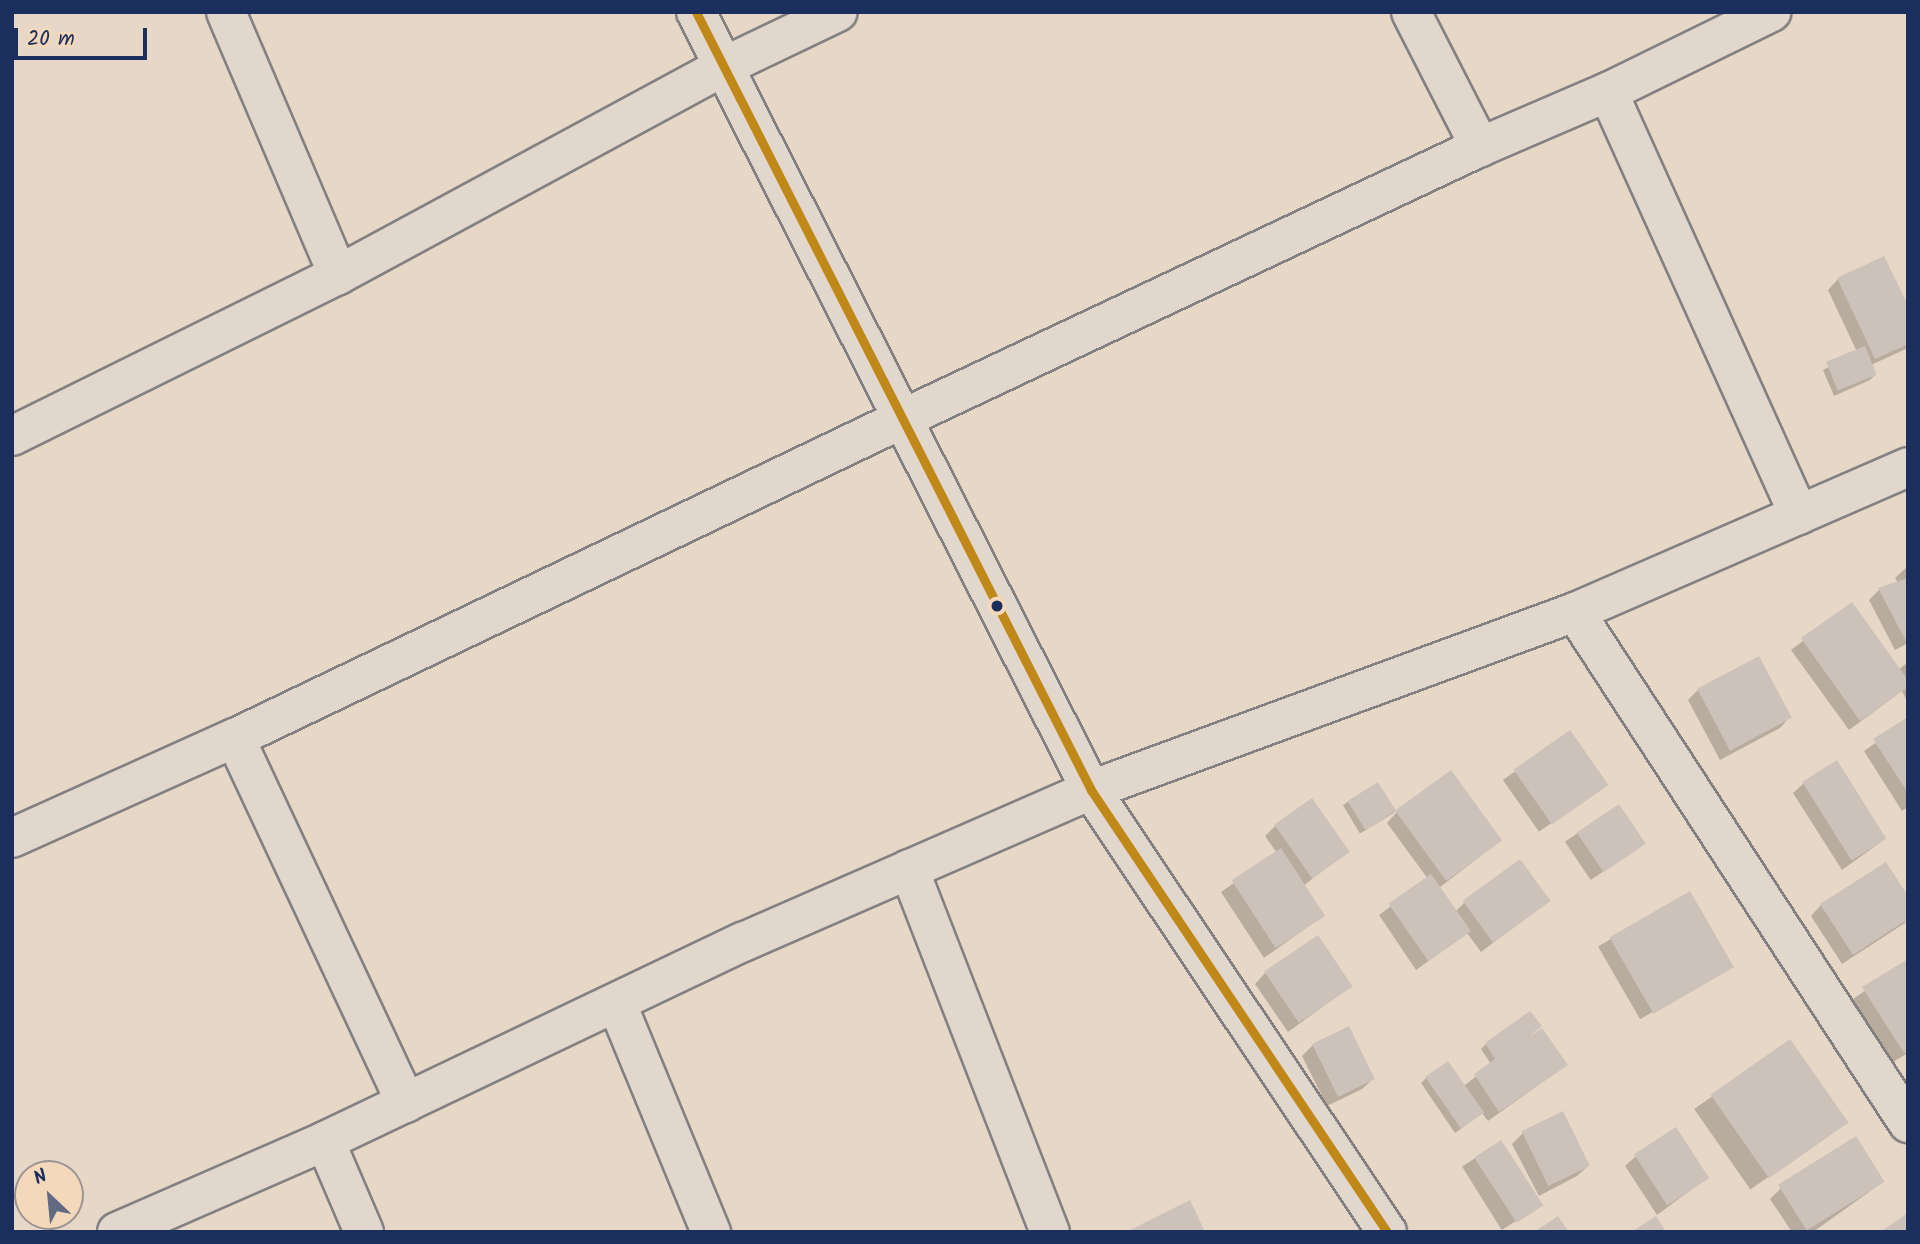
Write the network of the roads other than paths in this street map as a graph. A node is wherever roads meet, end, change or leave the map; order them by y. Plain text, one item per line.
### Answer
1 (226, 12) edge
2 (696, 12) edge
3 (838, 12) edge
4 (1411, 12) edge
5 (1771, 12) edge
6 (723, 67) junction
7 (1608, 92) junction
8 (1480, 147) junction
9 (338, 275) junction
10 (900, 419) junction
11 (12, 436) edge
12 (1908, 467) edge
13 (1799, 515) junction
14 (1575, 612) junction
15 (235, 738) junction
16 (1091, 790) junction
17 (12, 838) edge
18 (909, 869) junction
19 (617, 1004) junction
20 (406, 1103) junction
21 (1908, 1123) edge
22 (325, 1141) junction
23 (117, 1232) edge
24 (364, 1232) edge
25 (711, 1232) edge
26 (1050, 1232) edge
27 (1387, 1232) edge

1 - 9 street
2 - 6 street
3 - 6 street
4 - 8 street
5 - 7 street
6 - 9 street
6 - 10 street
7 - 8 street
7 - 13 street
8 - 10 street
9 - 11 street
10 - 15 street
10 - 16 street
12 - 13 street
13 - 14 street
14 - 16 street
14 - 21 street
15 - 17 street
15 - 20 street
16 - 18 street
16 - 27 street
18 - 19 street
18 - 26 street
19 - 20 street
19 - 25 street
20 - 22 street
22 - 23 street
22 - 24 street

